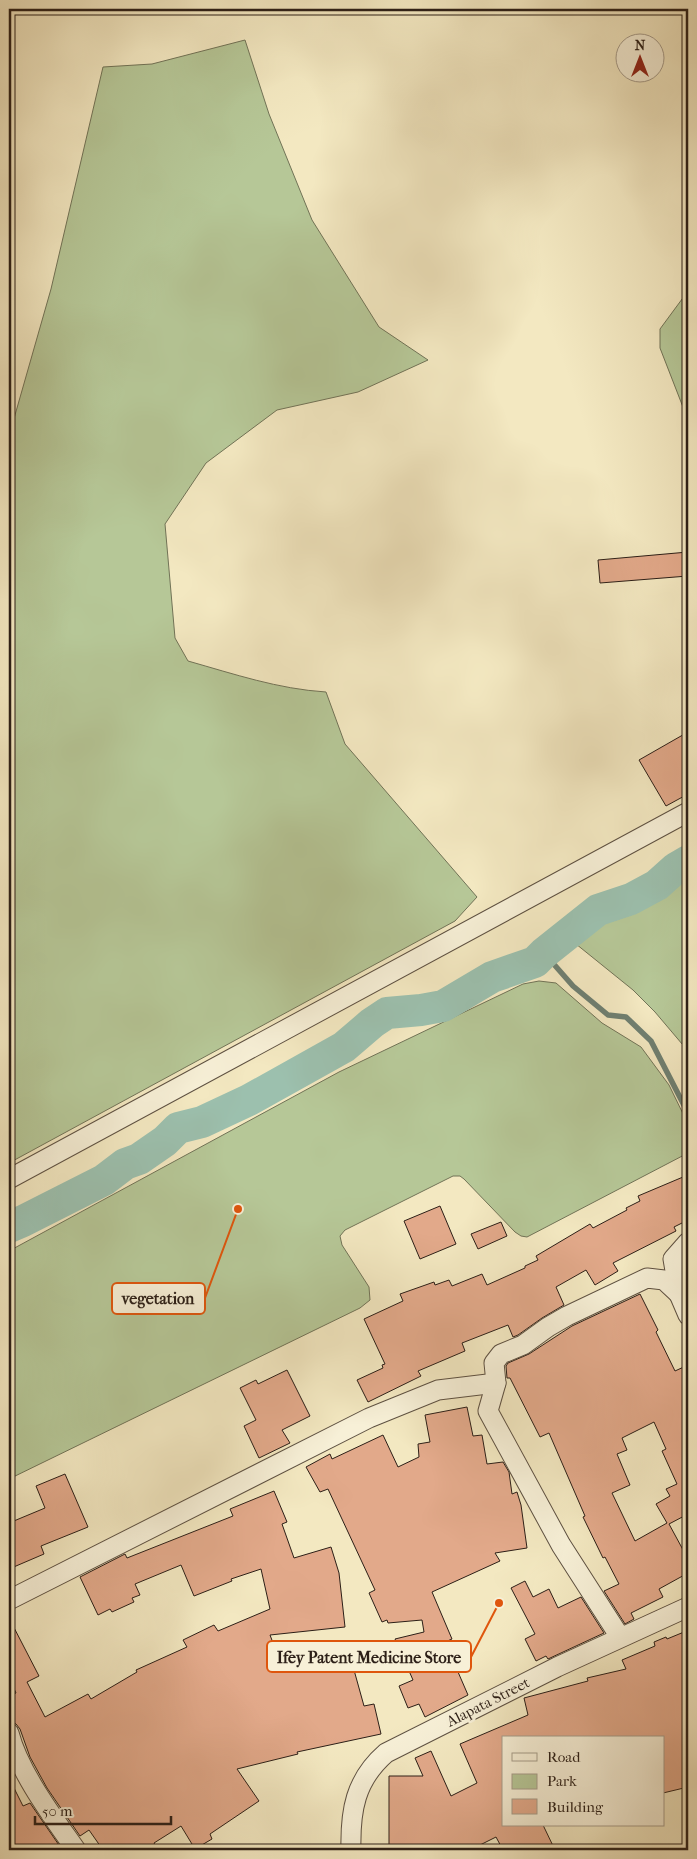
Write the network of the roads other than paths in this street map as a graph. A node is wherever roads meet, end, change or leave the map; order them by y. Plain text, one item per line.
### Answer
1 (688, 812) edge
2 (9, 1179) edge
3 (688, 1242) edge
4 (679, 1294) junction
5 (688, 1315) edge
6 (496, 1383) junction
7 (9, 1600) edge
8 (688, 1608) edge
9 (620, 1637) junction
10 (9, 1733) edge
11 (76, 1850) edge
12 (351, 1850) edge

1 - 2 street
3 - 4 street
4 - 5 street
4 - 6 street
6 - 7 street
6 - 9 street
8 - 9 street, Alapata Street
9 - 12 street, Alapata Street
10 - 11 street

